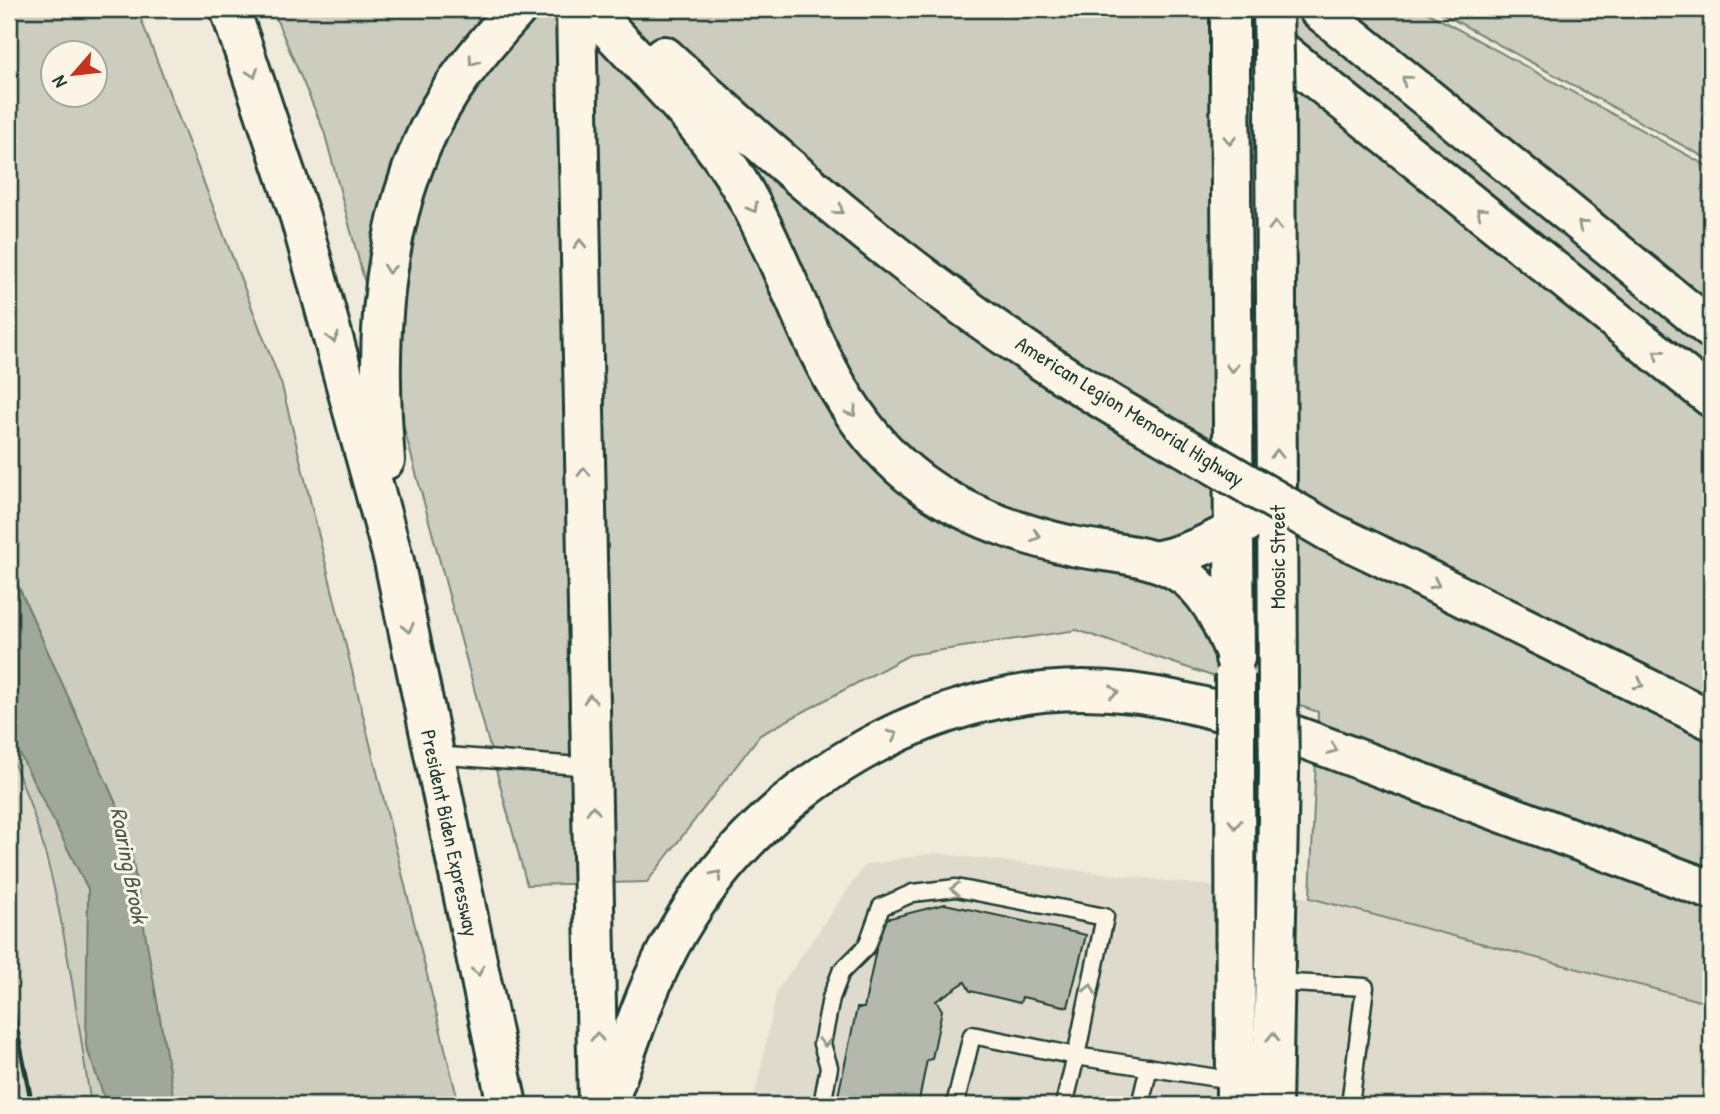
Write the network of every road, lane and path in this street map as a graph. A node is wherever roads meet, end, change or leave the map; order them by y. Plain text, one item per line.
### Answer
1 (230, 9) edge
2 (517, 9) edge
3 (576, 9) edge
4 (590, 9) edge
5 (610, 9) edge
6 (1229, 9) edge
7 (1273, 9) edge
8 (1318, 9) edge
9 (1623, 259) junction
10 (1711, 312) edge
11 (1711, 329) edge
12 (1711, 397) edge
13 (1277, 503) junction
14 (1233, 532) junction
15 (394, 561) junction
16 (1155, 561) junction
17 (1235, 664) junction
18 (1711, 720) edge
19 (434, 755) junction
20 (592, 767) junction
21 (1711, 890) edge
22 (1275, 982) junction
23 (1076, 1056) junction
24 (1149, 1067) junction
25 (1236, 1093) edge
26 (507, 1105) edge
27 (598, 1105) edge
28 (607, 1105) edge
29 (822, 1105) edge
30 (955, 1105) edge
31 (1064, 1105) edge
32 (1140, 1105) edge
33 (1272, 1105) edge
34 (1350, 1105) edge

1 -> 15 main road
2 -> 15 main road
20 -> 3 main road
4 -> 16 main road
5 -> 18 main road, American Legion Memorial Highway, bridge
12 -> 6 main road
6 -> 14 main road, Moosic Street, bridge
13 -> 7 main road, Moosic Street, bridge
9 -> 8 main road
9 - 10 main road
9 - 11 main road
13 - 14 main road
13 - 22 main road, Moosic Street, bridge
14 - 16 main road
14 - 17 main road, Moosic Street
15 -> 19 main road, President Biden Expressway
16 - 17 main road
17 -> 25 main road, Moosic Street, bridge
19 - 20 lane
19 -> 26 main road, President Biden Expressway
27 -> 20 main road
28 -> 21 main road
33 -> 22 main road, Moosic Street
22 - 34 lane
23 - 24 lane
23 -> 29 lane
23 - 30 lane
23 - 31 lane
24 - 25 lane
24 - 32 lane

